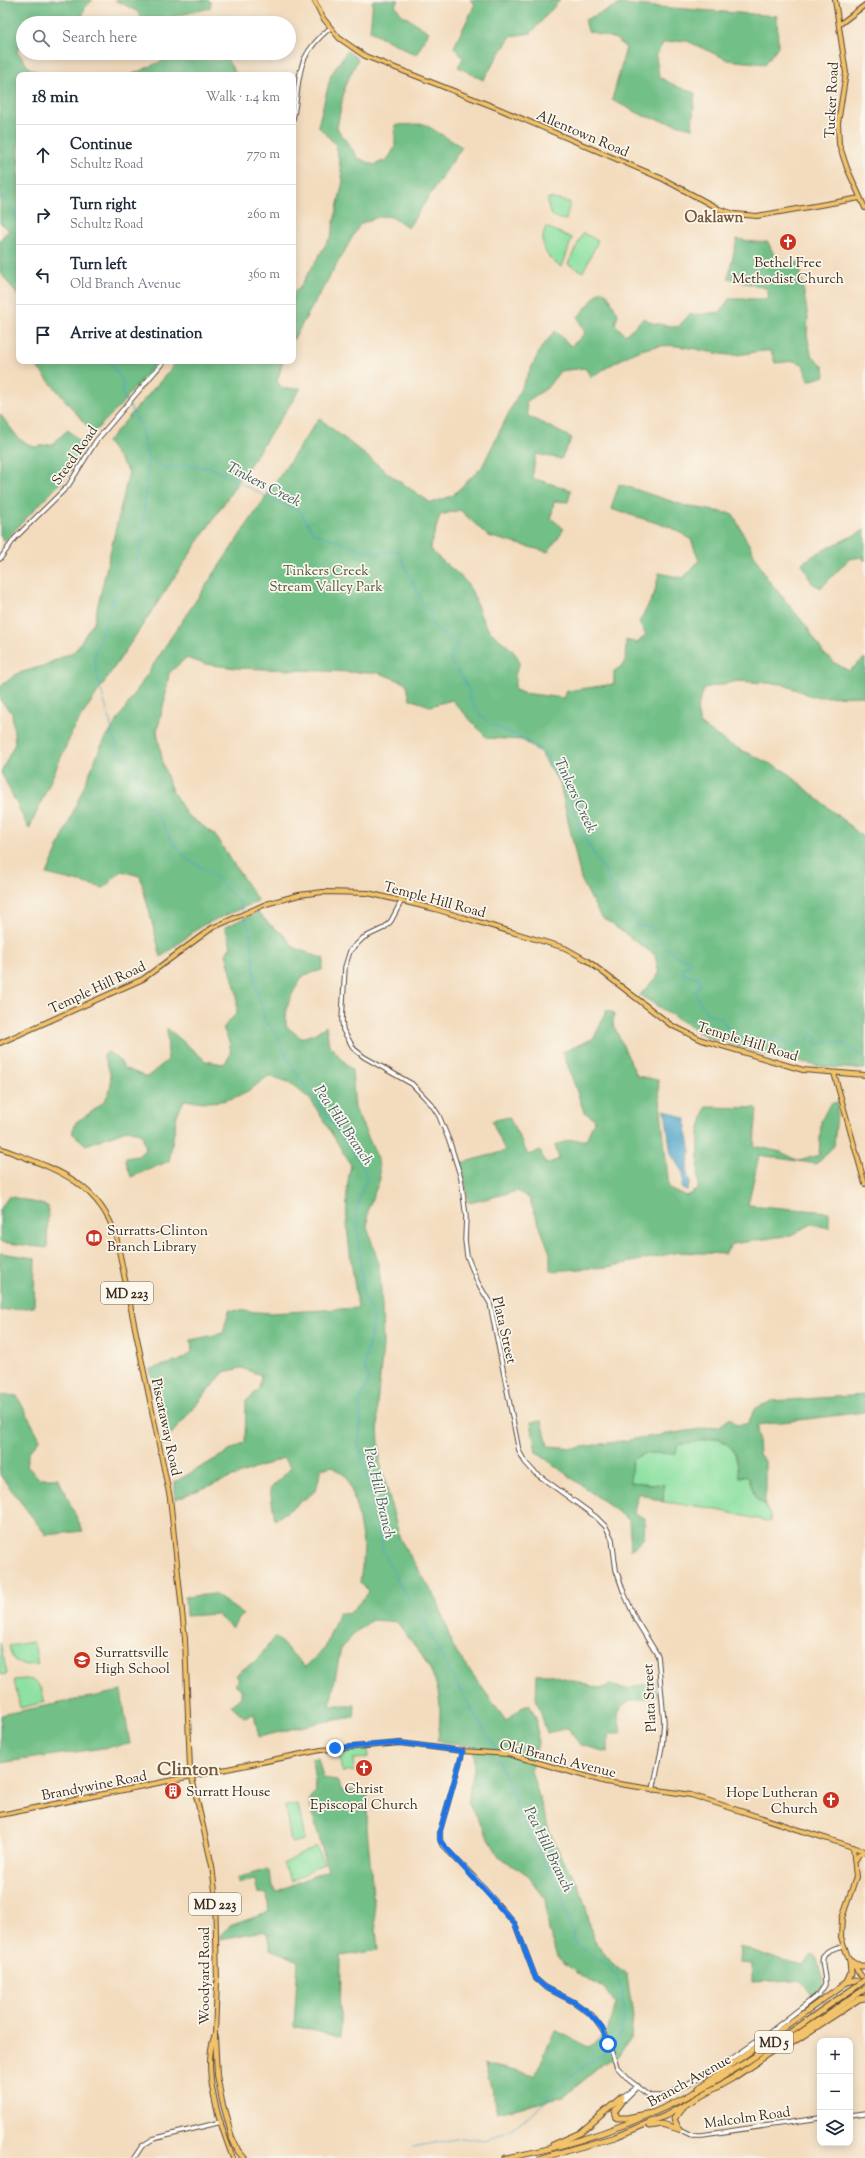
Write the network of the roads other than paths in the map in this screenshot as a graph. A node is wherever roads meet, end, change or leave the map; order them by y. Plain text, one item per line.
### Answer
1 (314, 0) edge
2 (835, 0) edge
3 (865, 5) edge
4 (840, 24) junction
5 (330, 28) junction
6 (296, 92) edge
7 (860, 198) junction
8 (865, 208) edge
9 (161, 364) edge
10 (0, 559) edge
11 (402, 900) junction
12 (0, 1043) edge
13 (834, 1073) junction
14 (865, 1075) edge
15 (0, 1148) edge
16 (865, 1184) edge
17 (463, 1751) junction
18 (192, 1776) junction
19 (653, 1790) junction
20 (0, 1815) edge
21 (853, 1847) junction
22 (865, 1851) edge
23 (855, 1861) junction
24 (843, 1946) junction
25 (850, 1960) junction
26 (865, 1966) edge
27 (865, 1981) edge
28 (847, 1982) junction
29 (865, 1988) edge
30 (865, 1998) edge
31 (859, 2000) junction
32 (215, 2034) junction
33 (755, 2064) junction
34 (638, 2086) junction
35 (220, 2092) junction
36 (693, 2094) junction
37 (623, 2099) junction
38 (687, 2103) junction
39 (659, 2111) junction
40 (865, 2113) edge
41 (853, 2114) edge
42 (817, 2118) edge
43 (221, 2122) junction
44 (678, 2128) junction
45 (628, 2132) junction
46 (232, 2138) junction
47 (534, 2152) junction
48 (134, 2158) edge
49 (233, 2158) edge
50 (239, 2158) edge
51 (244, 2158) edge
52 (506, 2158) edge
53 (541, 2158) edge

1 - 5 main road, Allentown Road
2 - 4 main road, Tucker Road
3 - 4 main road
4 - 7 main road, Tucker Road
5 - 6 street
5 - 7 main road, Allentown Road
7 - 8 main road
9 - 10 street, Steed Road
11 - 12 main road, Temple Hill Road
11 - 13 main road, Temple Hill Road
11 - 19 street, Plata Street
13 - 14 main road, Temple Hill Road
13 - 16 main road
15 - 18 main road, Piscataway Road / MD 223
17 - 18 main road, Old Branch Avenue
17 - 19 main road, Old Branch Avenue
17 - 34 street
18 - 20 main road, Brandywine Road
18 - 32 main road, Woodyard Road / MD 223
19 - 21 main road, Old Branch Avenue
21 - 22 main road, Old Branch Avenue
21 - 23 main road
22 - 23 main road
23 - 24 main road
24 - 25 main road
24 - 34 street
25 - 26 highway
25 - 27 main road
25 - 28 highway
27 - 28 highway
27 - 36 highway, Branch Avenue / MD 5, bridge
28 - 36 highway
29 - 31 highway
29 - 33 highway, Branch Avenue / MD 5, bridge
30 - 31 highway
31 - 33 highway
32 - 35 main road, Woodyard Road / MD 223
32 - 43 main road, Woodyard Road / MD 223
33 - 38 highway, Branch Avenue / MD 5
34 - 37 street
35 - 43 main road
35 - 46 main road, Woodyard Road / MD 223
36 - 39 highway, Branch Avenue / MD 5
37 - 39 highway
37 - 47 highway
38 - 44 highway
38 - 45 highway, Branch Avenue / MD 5
39 - 47 highway, Branch Avenue / MD 5
40 - 41 street
42 - 44 street, Malcolm Road
43 - 46 main road
43 - 48 street
43 - 49 main road, Woodyard Road / MD 223
44 - 45 highway
45 - 53 highway, Branch Avenue / MD 5
46 - 50 main road, Woodyard Road / MD 223
46 - 51 highway
47 - 52 highway, Branch Avenue / MD 5

